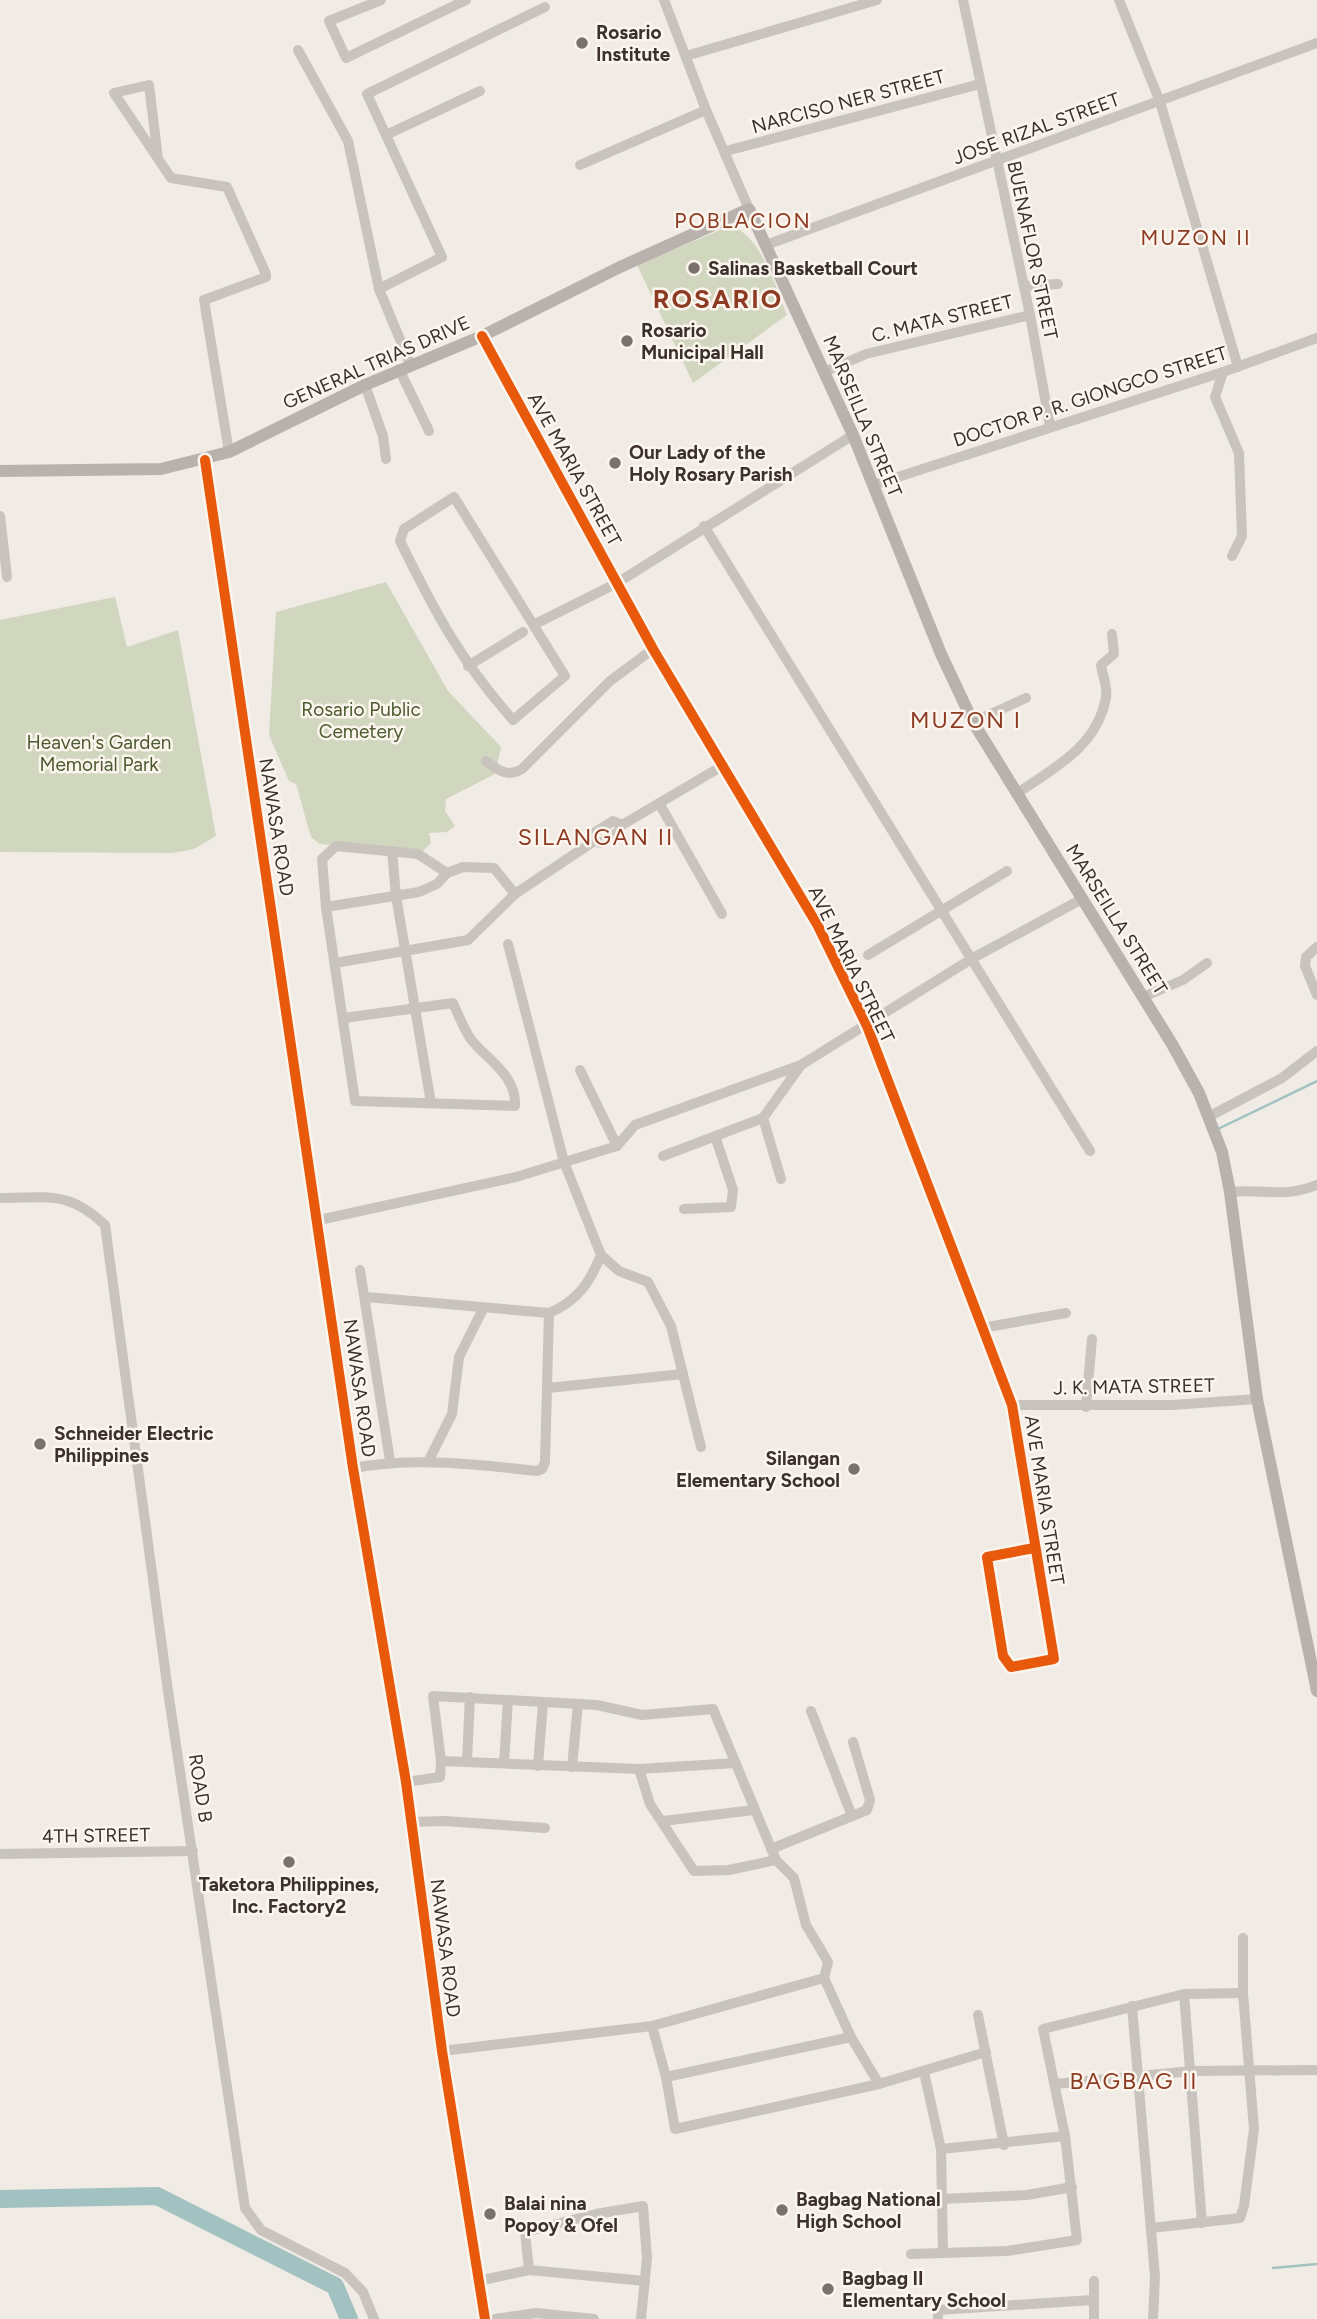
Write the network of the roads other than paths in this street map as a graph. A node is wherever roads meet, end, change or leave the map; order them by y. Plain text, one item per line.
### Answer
1 (381, 0) edge
2 (466, 0) edge
3 (664, 0) edge
4 (877, 0) edge
5 (963, 0) edge
6 (1119, 0) edge
7 (545, 7) dead end
8 (1317, 43) edge
9 (298, 50) dead end
10 (686, 56) junction
11 (980, 84) junction
12 (480, 91) dead end
13 (1160, 102) junction
14 (706, 110) junction
15 (386, 135) junction
16 (726, 151) junction
17 (158, 159) junction
18 (996, 161) junction
19 (580, 165) dead end
20 (749, 209) junction
21 (766, 245) junction
22 (1058, 284) dead end
23 (1024, 286) junction
24 (379, 289) junction
25 (1030, 315) junction
26 (482, 336) junction
27 (1317, 338) edge
28 (405, 367) junction
29 (1238, 367) junction
30 (824, 372) junction
31 (1223, 372) junction
32 (365, 385) junction
33 (1051, 426) junction
34 (429, 432) dead end
35 (853, 435) junction
36 (229, 452) junction
37 (386, 459) dead end
38 (205, 460) junction
39 (0, 471) edge
40 (873, 485) junction
41 (0, 516) edge
42 (704, 526) junction
43 (1232, 556) dead end
44 (7, 577) dead end
45 (617, 583) junction
46 (535, 624) junction
47 (523, 632) dead end
48 (1112, 634) dead end
49 (653, 649) junction
50 (468, 666) junction
51 (1026, 698) dead end
52 (973, 722) junction
53 (486, 761) dead end
54 (724, 765) junction
55 (1016, 794) junction
56 (659, 803) junction
57 (392, 851) junction
58 (1007, 871) dead end
59 (447, 873) junction
60 (515, 894) junction
61 (396, 896) junction
62 (1082, 900) junction
63 (326, 907) junction
64 (944, 910) junction
65 (722, 914) dead end
66 (508, 944) dead end
67 (1317, 947) edge
68 (406, 951) junction
69 (868, 955) dead end
70 (973, 958) junction
71 (334, 963) junction
72 (1207, 963) dead end
73 (1317, 995) edge
74 (1143, 996) junction
75 (414, 1006) junction
76 (344, 1018) junction
77 (867, 1026) junction
78 (1317, 1051) edge
79 (801, 1065) junction
80 (580, 1070) dead end
81 (431, 1103) junction
82 (1210, 1116) junction
83 (763, 1118) junction
84 (715, 1136) junction
85 (617, 1146) junction
86 (1090, 1151) dead end
87 (663, 1156) dead end
88 (564, 1162) junction
89 (781, 1179) dead end
90 (1317, 1185) edge
91 (1230, 1192) junction
92 (0, 1198) edge
93 (684, 1209) dead end
94 (319, 1220) junction
95 (601, 1255) junction
96 (360, 1270) dead end
97 (366, 1297) junction
98 (483, 1309) junction
99 (550, 1313) junction
100 (1066, 1313) dead end
101 (982, 1328) junction
102 (1092, 1339) dead end
103 (683, 1374) junction
104 (548, 1388) junction
105 (1257, 1399) junction
106 (1012, 1405) junction
107 (1086, 1406) junction
108 (701, 1447) dead end
109 (390, 1461) junction
110 (428, 1462) junction
111 (353, 1468) junction
112 (1034, 1548) junction
113 (1317, 1691) edge
114 (470, 1697) junction
115 (508, 1700) junction
116 (544, 1703) junction
117 (578, 1704) junction
118 (811, 1711) dead end
119 (853, 1742) dead end
120 (467, 1760) junction
121 (441, 1762) junction
122 (504, 1763) junction
123 (736, 1763) junction
124 (538, 1766) junction
125 (572, 1767) junction
126 (639, 1769) junction
127 (406, 1782) junction
128 (754, 1810) junction
129 (852, 1816) junction
130 (663, 1821) junction
131 (412, 1822) junction
132 (545, 1828) dead end
133 (771, 1849) junction
134 (193, 1851) junction
135 (0, 1854) edge
136 (776, 1860) junction
137 (1242, 1938) dead end
138 (824, 1978) junction
139 (1243, 1993) junction
140 (1184, 1994) junction
141 (1132, 2006) junction
142 (978, 2015) dead end
143 (652, 2026) junction
144 (851, 2037) junction
145 (442, 2051) junction
146 (986, 2052) junction
147 (1250, 2068) junction
148 (1317, 2070) edge
149 (1192, 2071) junction
150 (924, 2072) junction
151 (1139, 2076) junction
152 (666, 2077) junction
153 (879, 2084) junction
154 (1055, 2084) junction
155 (1065, 2136) junction
156 (1004, 2145) junction
157 (941, 2149) junction
158 (1072, 2187) junction
159 (942, 2199) junction
160 (1202, 2223) junction
161 (1151, 2228) junction
162 (943, 2252) junction
163 (911, 2254) dead end
164 (529, 2270) junction
165 (478, 2281) junction
166 (645, 2281) junction
167 (1094, 2281) dead end
168 (1093, 2300) junction
169 (549, 2316) edge
170 (374, 2319) edge
171 (485, 2319) edge
172 (495, 2319) edge
173 (594, 2319) edge
174 (641, 2319) edge
175 (938, 2319) edge
176 (1094, 2319) edge
177 (1153, 2319) edge

1 - 2 street
3 - 10 street
4 - 10 street
5 - 11 street, BUENAFLOR STREET
6 - 13 street
7 - 15 street
8 - 13 street, JOSE RIZAL STREET
9 - 24 street
10 - 14 street
11 - 16 street, NARCISO NER STREET
11 - 18 street, BUENAFLOR STREET
12 - 15 street
13 - 18 street, JOSE RIZAL STREET
13 - 29 street
14 - 16 street
14 - 19 street
15 - 24 street
16 - 20 street
17 - 17 street
17 - 36 street
18 - 21 street, JOSE RIZAL STREET
18 - 23 street, BUENAFLOR STREET
20 - 21 main road, MARSEILLA STREET
20 - 26 main road, GENERAL TRIAS DRIVE
21 - 30 main road, MARSEILLA STREET
22 - 23 street
23 - 25 street, BUENAFLOR STREET
24 - 28 street
25 - 30 street, C. MATA STREET
25 - 33 street, BUENAFLOR STREET
26 - 28 main road, GENERAL TRIAS DRIVE
26 - 45 street, AVE MARIA STREET
27 - 29 street, DOCTOR P. R. GIONGCO STREET
28 - 32 main road, GENERAL TRIAS DRIVE
28 - 34 street
29 - 31 street, DOCTOR P. R. GIONGCO STREET
30 - 35 main road, MARSEILLA STREET
31 - 33 street, DOCTOR P. R. GIONGCO STREET
31 - 43 street
32 - 36 main road, GENERAL TRIAS DRIVE
32 - 37 street
33 - 40 street, DOCTOR P. R. GIONGCO STREET
35 - 40 main road, MARSEILLA STREET
35 - 42 street
36 - 38 main road, GENERAL TRIAS DRIVE
38 - 39 main road, GENERAL TRIAS DRIVE
38 - 94 street, NAWASA ROAD
40 - 52 main road, MARSEILLA STREET
41 - 44 street
42 - 45 street
42 - 64 street
45 - 46 street
45 - 49 street, AVE MARIA STREET
46 - 50 street
46 - 50 street
47 - 50 street
48 - 55 street
49 - 53 street
49 - 54 street, AVE MARIA STREET
51 - 52 street
52 - 55 main road, MARSEILLA STREET
54 - 56 street
54 - 77 street, AVE MARIA STREET
55 - 62 main road, MARSEILLA STREET
56 - 60 street
56 - 65 street
57 - 59 street
57 - 61 street
57 - 63 street
58 - 64 street
59 - 60 street
59 - 61 street
60 - 68 street
61 - 63 street
61 - 68 street
62 - 70 street
62 - 74 main road, MARSEILLA STREET
63 - 71 street
64 - 69 street
64 - 70 street
66 - 88 street
67 - 73 street
68 - 71 street
68 - 75 street
70 - 77 street
70 - 86 street
71 - 76 street
72 - 74 street
74 - 82 main road, MARSEILLA STREET
75 - 76 street
75 - 81 street
75 - 81 street
76 - 81 street
77 - 79 street
77 - 101 street, AVE MARIA STREET
78 - 82 street
79 - 83 street
79 - 85 street
80 - 85 street
82 - 91 main road, MARSEILLA STREET
83 - 84 street
83 - 89 street
84 - 87 street
84 - 93 street
85 - 88 street
88 - 94 street
88 - 95 street
90 - 91 street
91 - 105 main road, MARSEILLA STREET
92 - 134 street, ROAD B
94 - 111 street, NAWASA ROAD
95 - 99 street
95 - 103 street
96 - 97 street
97 - 98 street
97 - 109 street
98 - 99 street
98 - 110 street
99 - 104 street
100 - 101 street
101 - 106 street, AVE MARIA STREET
102 - 107 street
103 - 104 street
103 - 108 street
104 - 110 street
105 - 107 street, J. K. MATA STREET
105 - 113 main road, MARSEILLA STREET
106 - 107 street, J. K. MATA STREET
106 - 112 street, AVE MARIA STREET
109 - 110 street
109 - 111 street
111 - 127 street, NAWASA ROAD
112 - 112 street, AVE MARIA STREET
114 - 115 street
114 - 120 street
114 - 121 street
115 - 116 street
115 - 122 street
116 - 117 street
116 - 124 street
117 - 123 street
117 - 125 street
118 - 129 street
119 - 129 street
120 - 121 street
120 - 122 street
121 - 127 street
122 - 124 street
123 - 126 street
123 - 128 street
124 - 125 street
125 - 126 street
126 - 130 street
127 - 131 street, NAWASA ROAD
128 - 130 street
128 - 133 street
129 - 133 street
130 - 136 street
131 - 132 street
131 - 145 street, NAWASA ROAD
133 - 136 street
134 - 135 street, 4TH STREET
134 - 170 street, ROAD B
136 - 138 street
137 - 139 street
138 - 143 street
138 - 144 street
139 - 140 street
139 - 147 street
140 - 141 street
140 - 149 street
141 - 151 street
141 - 154 street
142 - 146 street
143 - 145 street
143 - 152 street
144 - 152 street
144 - 153 street
145 - 165 street, NAWASA ROAD
146 - 150 street
146 - 156 street
147 - 148 street
147 - 149 street
147 - 160 street
149 - 151 street
149 - 160 street
150 - 153 street
150 - 157 street
151 - 154 street
151 - 161 street
152 - 153 street
154 - 155 street
155 - 156 street
155 - 158 street
156 - 157 street
157 - 159 street
158 - 159 street
158 - 162 street
159 - 162 street
160 - 161 street
161 - 177 street
162 - 163 street
164 - 165 street
164 - 166 street
164 - 166 street
165 - 171 street, NAWASA ROAD
166 - 174 street
167 - 168 street
168 - 175 street
168 - 176 street
169 - 172 street
169 - 173 street

